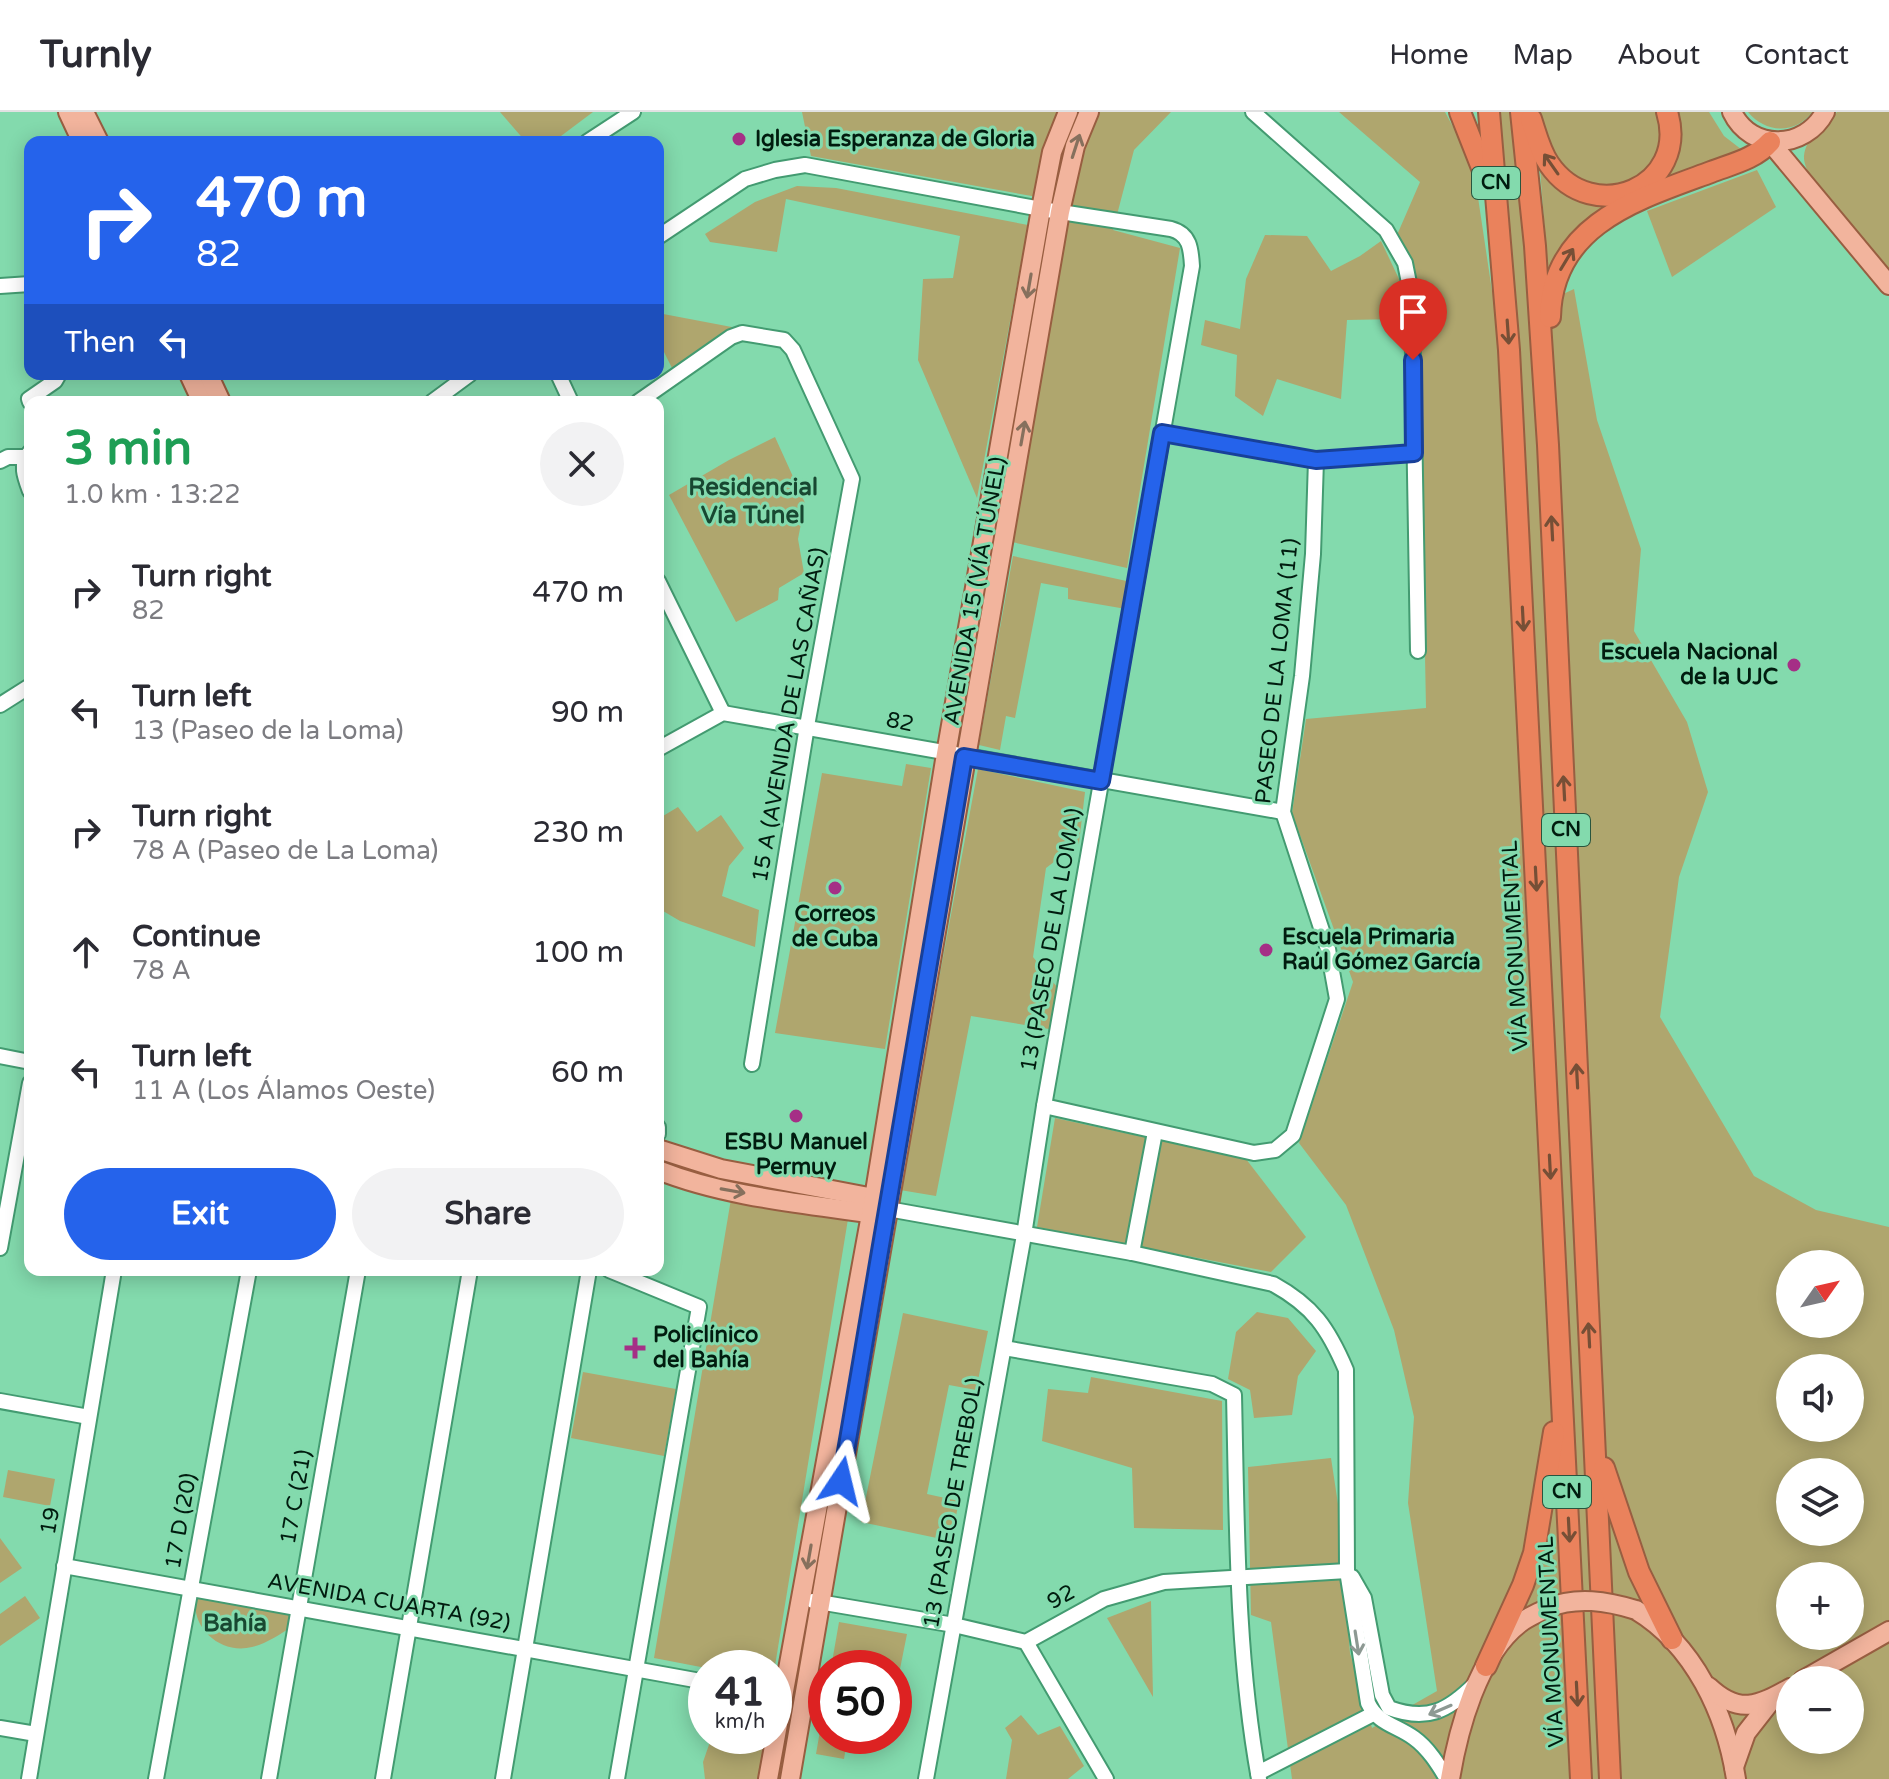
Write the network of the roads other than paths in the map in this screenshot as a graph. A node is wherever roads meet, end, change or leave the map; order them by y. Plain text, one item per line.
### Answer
1 (68, 112) edge
2 (84, 112) edge
3 (633, 112) edge
4 (1068, 112) edge
5 (1089, 112) edge
6 (1253, 112) edge
7 (1460, 112) edge
8 (1489, 112) edge
9 (1521, 112) edge
10 (1529, 112) edge
11 (1667, 112) edge
12 (1732, 112) edge
13 (1825, 112) edge
14 (88, 136) edge
15 (90, 136) edge
16 (595, 136) edge
17 (1803, 137) junction
18 (1770, 142) junction
19 (1797, 174) junction
20 (1050, 210) junction
21 (664, 233) edge
22 (1503, 254) junction
23 (24, 284) edge
24 (1889, 285) edge
25 (0, 286) edge
26 (56, 380) edge
27 (462, 380) edge
28 (33, 396) edge
29 (440, 396) edge
30 (647, 396) edge
31 (1162, 433) junction
32 (1548, 445) junction
33 (1414, 453) junction
34 (24, 455) edge
35 (1316, 460) junction
36 (0, 461) edge
37 (664, 593) edge
38 (1418, 651) dead end
39 (24, 690) edge
40 (0, 705) edge
41 (723, 713) junction
42 (807, 726) junction
43 (664, 746) edge
44 (955, 756) junction
45 (1101, 781) junction
46 (1283, 812) junction
47 (0, 1056) edge
48 (24, 1061) edge
49 (752, 1064) dead end
50 (1044, 1106) junction
51 (24, 1116) edge
52 (1155, 1132) junction
53 (664, 1151) edge
54 (664, 1172) edge
55 (878, 1207) junction
56 (1024, 1235) junction
57 (0, 1248) edge
58 (1132, 1253) junction
59 (113, 1276) edge
60 (248, 1276) edge
61 (357, 1276) edge
62 (469, 1276) edge
63 (588, 1276) edge
64 (624, 1276) edge
65 (1004, 1348) junction
66 (1560, 1368) junction
67 (0, 1401) edge
68 (1593, 1413) junction
69 (89, 1417) junction
70 (64, 1566) junction
71 (1347, 1571) junction
72 (1239, 1578) junction
73 (191, 1589) junction
74 (801, 1598) junction
75 (820, 1603) junction
76 (299, 1608) junction
77 (954, 1625) junction
78 (409, 1628) junction
79 (1889, 1631) edge
80 (1672, 1639) junction
81 (1026, 1642) junction
82 (525, 1649) junction
83 (789, 1650) edge
84 (1828, 1666) edge
85 (636, 1669) junction
86 (1484, 1672) junction
87 (688, 1679) edge
88 (1704, 1682) junction
89 (1776, 1695) edge
90 (1776, 1698) edge
91 (1373, 1714) junction
92 (0, 1728) edge
93 (36, 1734) junction
94 (771, 1754) edge
95 (1735, 1773) edge
96 (1259, 1776) edge
97 (29, 1779) edge
98 (156, 1779) edge
99 (269, 1779) edge
100 (383, 1779) edge
101 (503, 1779) edge
102 (617, 1779) edge
103 (768, 1779) edge
104 (790, 1779) edge
105 (926, 1779) edge
106 (1106, 1779) edge
107 (1448, 1779) edge
108 (1581, 1779) edge
109 (1610, 1779) edge

1 - 14 main road
2 - 15 main road
3 - 16 street
4 - 20 main road, AVENIDA 15 (VÍA TÚNEL)
20 -> 5 main road, AVENIDA 15 (VÍA TÚNEL)
6 - 33 street
7 - 22 highway
8 - 22 highway, VÍA MONUMENTAL / CN
9 - 32 highway, CN
11 -> 10 highway
12 - 18 main road
13 - 17 main road
17 - 18 main road
17 - 19 main road
18 - 19 main road
32 -> 18 highway
19 - 24 main road
20 - 21 street
20 - 31 street, 13 (PASEO DE LA LOMA)
20 - 44 main road, AVENIDA 15 (VÍA TÚNEL)
22 -> 66 highway, VÍA MONUMENTAL / CN
23 - 25 street
26 - 28 street
27 - 29 street
30 - 42 street, 15 A (AVENIDA DE LAS CAÑAS)
31 - 35 street
31 - 45 street, 13 (PASEO DE LA LOMA)
68 -> 32 highway, CN
33 - 35 street
33 - 38 street
34 - 36 street
35 - 46 street, PASEO DE LA LOMA (11)
37 - 41 street
39 - 40 street
41 - 42 street, 82
41 - 43 street
42 - 44 street, 82
42 - 49 street, 15 A (AVENIDA DE LAS CAÑAS)
44 - 45 street, 82
44 - 55 main road, AVENIDA 15 (VÍA TÚNEL)
45 - 46 street, 82
45 - 50 street, 13 (PASEO DE LA LOMA)
46 - 52 street, PASEO DE LA LOMA (11)
47 - 48 street
50 - 52 street
50 - 56 street, 13 (PASEO DE LA LOMA)
51 - 57 street
52 - 58 street
53 - 55 main road
54 -> 55 main road
55 - 56 street
55 -> 74 main road, AVENIDA 15 (VÍA TÚNEL)
55 - 75 main road, AVENIDA 15 (VÍA TÚNEL)
56 - 58 street
56 - 65 street, 13 (PASEO DE TREBOL)
58 - 71 street
59 - 69 street, 19
60 - 73 street, 17 D (20)
61 - 76 street, 17 C (21)
62 - 78 street
63 - 82 street
64 - 85 street
65 - 72 street
65 - 77 street, 13 (PASEO DE TREBOL)
66 - 86 highway
66 -> 108 highway, VÍA MONUMENTAL / CN
67 - 69 street
68 - 80 highway
68 - 109 highway, CN
69 - 70 street, 19
70 - 73 street, AVENIDA CUARTA (92)
70 - 93 street, 19
71 - 72 street, 92
86 -> 71 street
71 -> 91 street
72 - 81 street, 92
72 - 96 street
73 - 76 street, AVENIDA CUARTA (92)
73 - 98 street, 17 D (20)
74 - 75 street
74 - 83 main road, AVENIDA 15 (VÍA TÚNEL)
75 - 77 street
75 - 104 main road, AVENIDA 15 (VÍA TÚNEL)
76 - 78 street, AVENIDA CUARTA (92)
76 - 99 street, 17 C (21)
77 - 81 street
77 - 105 street, 13 (PASEO DE TREBOL)
78 - 82 street, AVENIDA CUARTA (92)
78 - 100 street
79 - 84 main road
80 - 86 main road, bridge
80 - 88 main road
81 - 106 street
82 - 85 street, AVENIDA CUARTA (92)
82 - 101 street
85 - 87 street, AVENIDA CUARTA (92)
85 - 102 street
86 - 107 main road
88 - 89 main road
88 - 95 main road
90 - 95 main road
91 - 96 street
91 - 107 street
92 - 93 street
93 - 97 street, 19
94 - 103 main road, AVENIDA 15 (VÍA TÚNEL)

